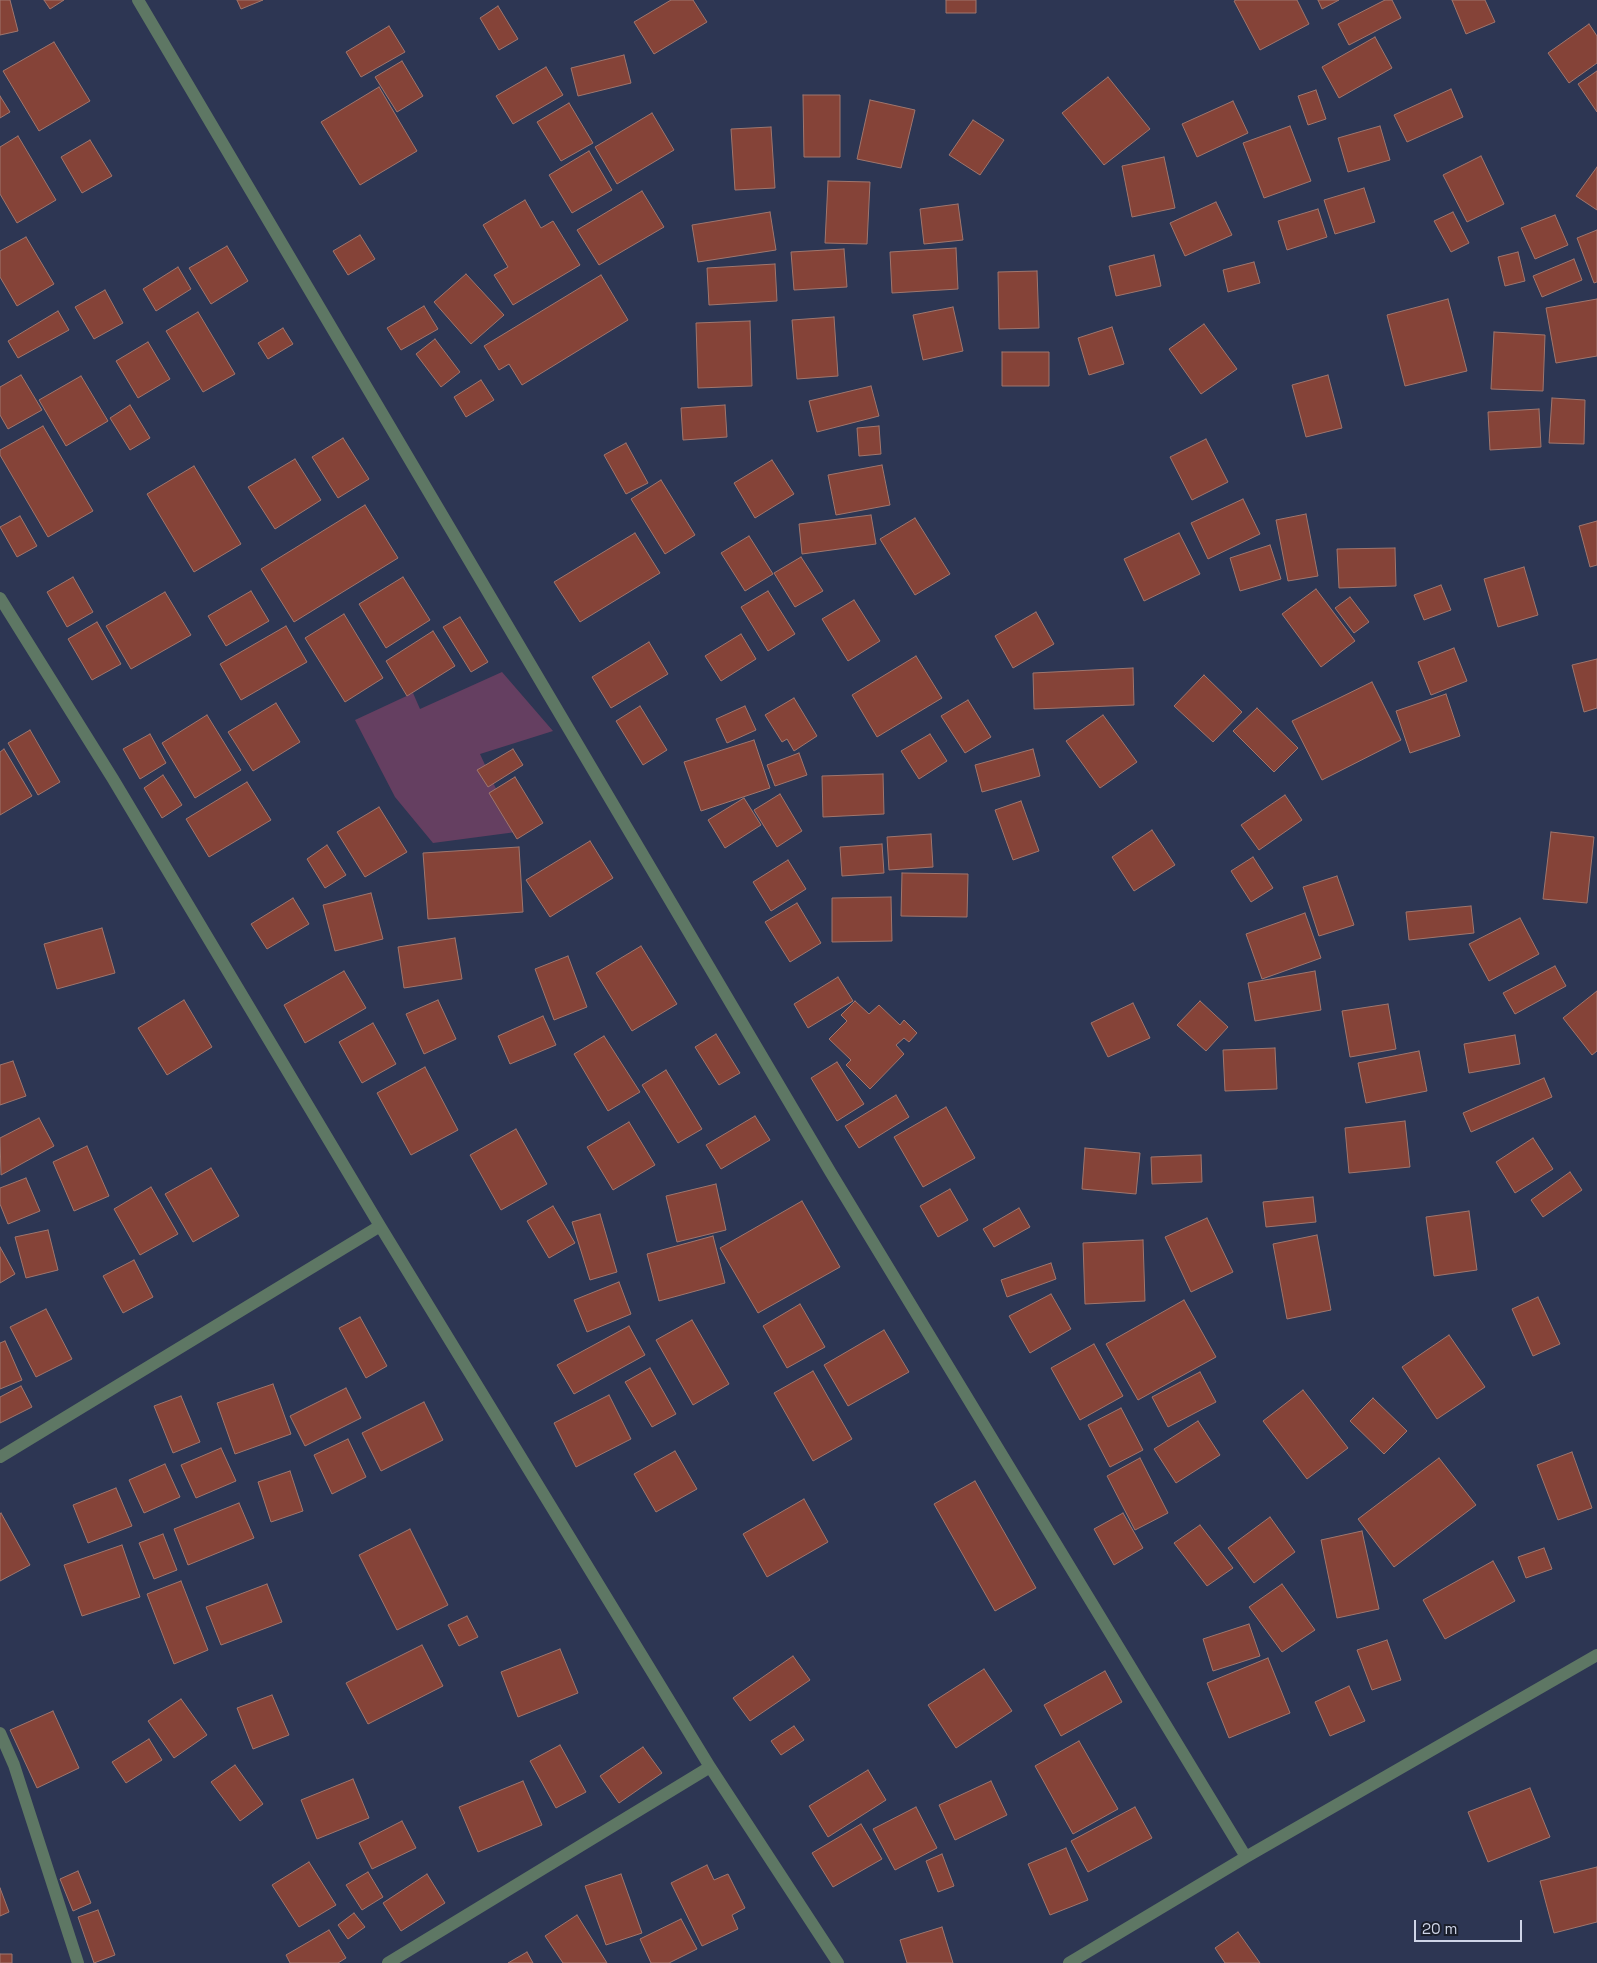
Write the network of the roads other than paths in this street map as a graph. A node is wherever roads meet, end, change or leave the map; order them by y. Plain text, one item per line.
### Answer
1 (138, 0) edge
2 (0, 598) edge
3 (380, 1226) junction
4 (0, 1457) edge
5 (1597, 1656) edge
6 (0, 1733) edge
7 (710, 1767) junction
8 (1246, 1857) junction
9 (78, 1963) edge
10 (388, 1963) edge
11 (838, 1963) edge
12 (1069, 1963) edge

1 - 8 street
2 - 3 street
3 - 4 street
3 - 7 street
5 - 8 street
6 - 9 street
7 - 10 street
7 - 11 street
8 - 12 street

